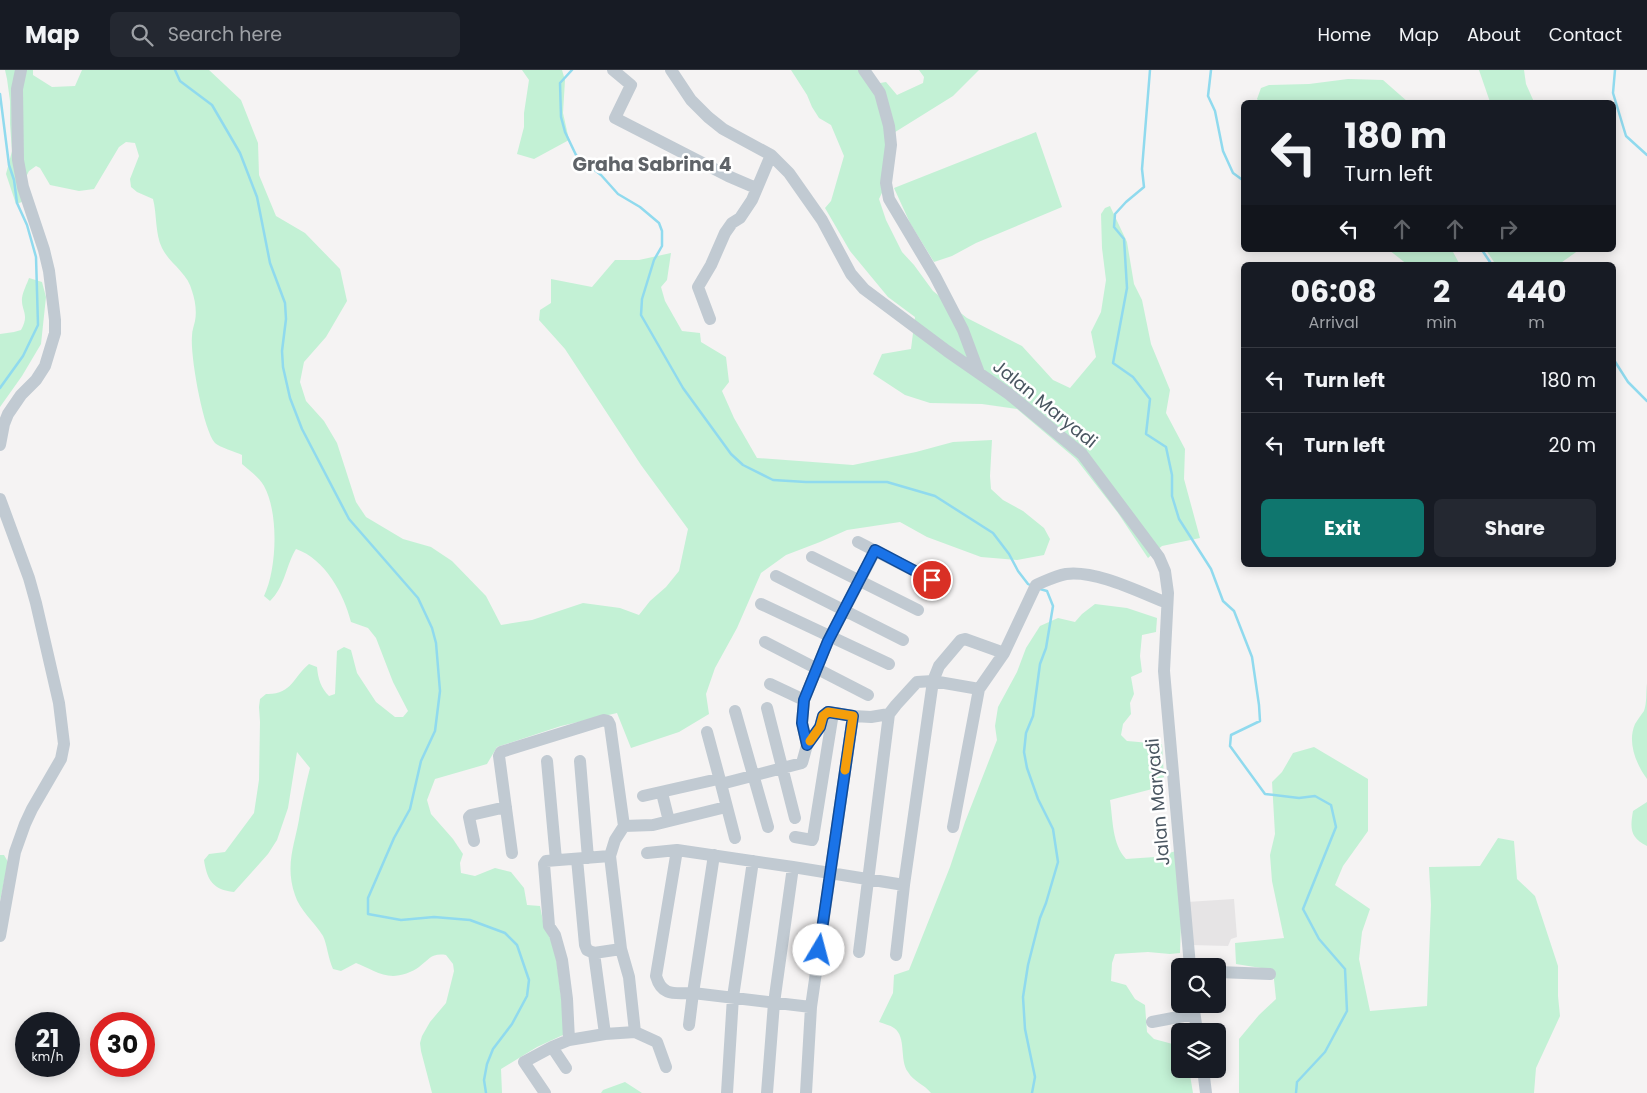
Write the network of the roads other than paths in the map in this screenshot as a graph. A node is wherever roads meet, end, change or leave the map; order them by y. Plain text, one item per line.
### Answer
1 (21, 70) edge
2 (613, 70) edge
3 (671, 70) edge
4 (864, 70) edge
5 (771, 155) junction
6 (756, 188) junction
7 (710, 319) dead end
8 (979, 373) junction
9 (0, 445) edge
10 (0, 499) edge
11 (858, 542) dead end
12 (875, 550) junction
13 (812, 557) dead end
14 (776, 576) dead end
15 (859, 580) junction
16 (932, 580) dead end
17 (1167, 603) junction
18 (761, 604) dead end
19 (844, 610) junction
20 (918, 610) dead end
21 (830, 636) junction
22 (903, 640) dead end
23 (765, 642) dead end
24 (1004, 653) junction
25 (889, 664) dead end
26 (816, 669) junction
27 (933, 681) junction
28 (770, 684) dead end
29 (979, 689) junction
30 (868, 695) dead end
31 (804, 700) junction
32 (767, 708) dead end
33 (735, 711) dead end
34 (833, 713) junction
35 (889, 714) junction
36 (853, 716) junction
37 (707, 732) dead end
38 (807, 745) junction
39 (547, 761) dead end
40 (580, 761) dead end
41 (781, 768) junction
42 (753, 774) junction
43 (720, 781) junction
44 (662, 793) junction
45 (642, 796) dead end
46 (506, 806) junction
47 (726, 807) junction
48 (795, 818) dead end
49 (669, 821) junction
50 (624, 826) junction
51 (768, 826) dead end
52 (953, 827) dead end
53 (795, 837) dead end
54 (736, 838) dead end
55 (474, 841) dead end
56 (677, 850) junction
57 (512, 853) dead end
58 (647, 853) dead end
59 (714, 855) junction
60 (610, 856) junction
61 (583, 859) junction
62 (556, 860) junction
63 (753, 860) junction
64 (793, 867) junction
65 (830, 874) junction
66 (867, 880) junction
67 (904, 885) junction
68 (0, 936) edge
69 (621, 948) junction
70 (859, 952) dead end
71 (594, 953) junction
72 (896, 955) dead end
73 (1189, 958) edge
74 (1226, 972) edge
75 (1270, 974) dead end
76 (693, 993) junction
77 (733, 997) junction
78 (774, 1003) junction
79 (811, 1007) junction
80 (1181, 1013) edge
81 (1152, 1022) dead end
82 (689, 1025) dead end
83 (635, 1032) junction
84 (605, 1034) junction
85 (569, 1040) junction
86 (552, 1047) junction
87 (666, 1067) dead end
88 (566, 1068) dead end
89 (1204, 1078) edge
90 (545, 1093) edge
91 (727, 1093) edge
92 (767, 1093) edge
93 (806, 1093) edge
94 (1206, 1093) edge

1 - 9 street
2 - 6 street
3 - 5 street, Jalan Maryadi
4 - 8 street
5 - 6 street
5 - 8 street, Jalan Maryadi
6 - 7 street
8 - 17 street, Jalan Maryadi
10 - 68 street
11 - 12 street
12 - 15 street
12 - 16 street
13 - 15 street
14 - 19 street
15 - 19 street
15 - 20 street
17 - 24 street
17 - 73 street, Jalan Maryadi
18 - 21 street
19 - 21 street
19 - 22 street
21 - 25 street
21 - 26 street
23 - 26 street
24 - 27 street
24 - 29 street
26 - 30 street
26 - 31 street
27 - 29 street
27 - 35 street
27 - 67 street
28 - 31 street
29 - 52 street
31 - 38 street
32 - 41 street
33 - 42 street
34 - 36 street
34 - 38 street
34 - 53 street
35 - 36 street
35 - 66 street
36 - 65 street
37 - 43 street
38 - 41 street
39 - 62 street
40 - 61 street
41 - 42 street
41 - 48 street
42 - 43 street
42 - 51 street
43 - 44 street
43 - 47 street
44 - 45 street
44 - 49 street
46 - 50 street
46 - 55 street
46 - 57 street
47 - 49 street
47 - 54 street
49 - 50 street
50 - 60 street
56 - 58 street
56 - 59 street
56 - 76 street
59 - 63 street
59 - 76 street
60 - 61 street
60 - 69 street
61 - 62 street
61 - 71 street
62 - 85 street
63 - 64 street
63 - 77 street
64 - 65 street
64 - 78 street
65 - 66 street
65 - 79 street
66 - 67 street
66 - 70 street
67 - 72 street
69 - 71 street
69 - 83 street
71 - 84 street
74 - 75 street
76 - 77 street
76 - 82 street
77 - 78 street
77 - 91 street
78 - 79 street
78 - 92 street
79 - 93 street
80 - 81 street
83 - 84 street
83 - 87 street
84 - 85 street
85 - 86 street
86 - 88 street
86 - 90 street
89 - 94 street

